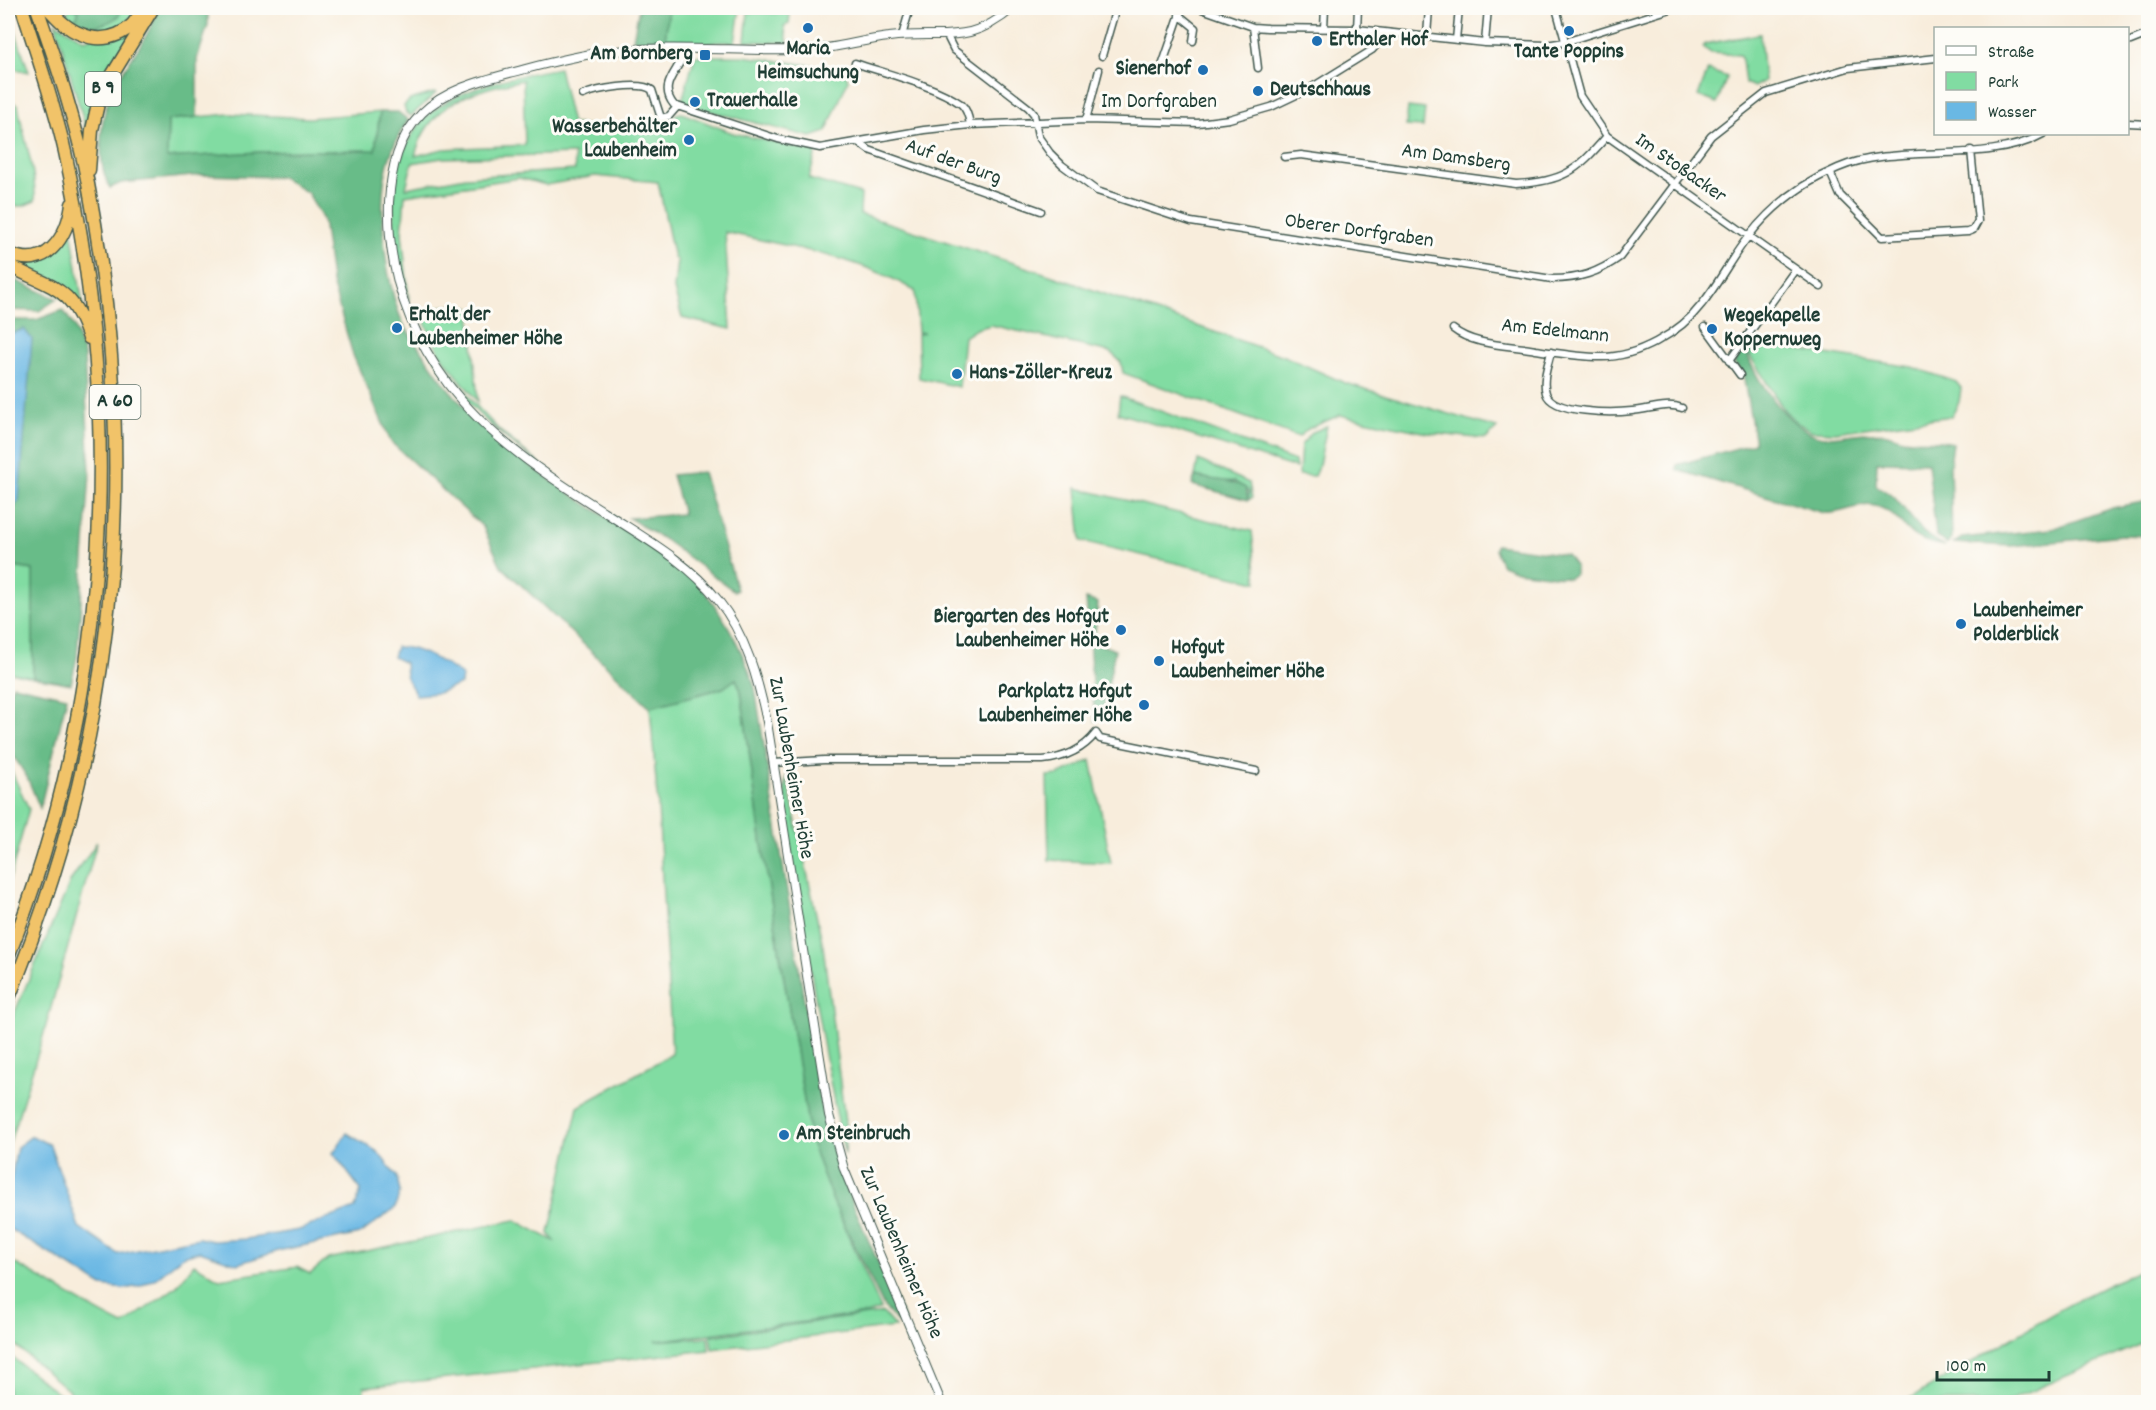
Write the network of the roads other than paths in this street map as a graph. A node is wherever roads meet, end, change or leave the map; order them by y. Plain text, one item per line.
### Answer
1 (22, 8) edge
2 (37, 8) edge
3 (48, 8) edge
4 (142, 8) edge
5 (153, 8) edge
6 (910, 8) edge
7 (1013, 8) edge
8 (1116, 8) edge
9 (1182, 8) edge
10 (1198, 8) edge
11 (1325, 8) edge
12 (1358, 8) edge
13 (1429, 8) edge
14 (1459, 8) edge
15 (1488, 8) edge
16 (1557, 8) edge
17 (1640, 8) edge
18 (1674, 8) edge
19 (1179, 15) junction
20 (1640, 18) junction
21 (1253, 27) junction
22 (1324, 28) junction
23 (1357, 29) junction
24 (1382, 33) junction
25 (2148, 34) edge
26 (902, 36) junction
27 (947, 36) junction
28 (1426, 36) junction
29 (1455, 40) junction
30 (1193, 41) dead end
31 (2129, 41) edge
32 (1565, 42) junction
33 (1485, 43) junction
34 (685, 49) junction
35 (1102, 57) dead end
36 (1934, 58) edge
37 (855, 63) dead end
38 (1162, 66) dead end
39 (1258, 68) dead end
40 (1099, 70) dead end
41 (583, 95) dead end
42 (677, 107) junction
43 (1086, 120) junction
44 (1035, 122) junction
45 (2129, 123) edge
46 (2148, 124) edge
47 (970, 125) junction
48 (2040, 135) edge
49 (1607, 136) junction
50 (858, 142) junction
51 (1971, 150) junction
52 (1284, 157) dead end
53 (1830, 172) junction
54 (88, 183) junction
55 (1673, 184) junction
56 (73, 194) junction
57 (1041, 211) dead end
58 (1748, 237) junction
59 (8, 253) edge
60 (8, 265) edge
61 (1795, 270) junction
62 (1821, 287) dead end
63 (1705, 327) dead end
64 (1454, 329) dead end
65 (1551, 352) junction
66 (97, 360) junction
67 (1729, 361) junction
68 (1740, 375) dead end
69 (1682, 408) dead end
70 (773, 763) junction
71 (1256, 771) dead end
72 (8, 957) edge
73 (8, 1000) edge
74 (941, 1402) edge

1 - 56 highway, A 60
2 - 54 highway, A 60
3 - 4 highway
5 - 54 highway, B 9
6 - 26 street
7 - 27 street, Zur Laubenheimer Höhe
8 - 35 street
9 - 19 street
10 - 21 street
11 - 22 street
12 - 23 street
13 - 28 street
14 - 29 street
15 - 33 street
16 - 32 street, Im Stoßacker
17 - 20 street
18 - 20 street
19 - 30 street
19 - 38 street
20 - 32 street
21 - 22 street
21 - 39 street
22 - 23 street
23 - 24 street
24 - 28 street
24 - 43 street, Im Dorfgraben
25 - 31 street
26 - 27 street, Zur Laubenheimer Höhe
26 - 34 street, Zur Laubenheimer Höhe
27 - 44 street
28 - 29 street
29 - 33 street
32 - 33 street
32 - 49 street, Im Stoßacker
34 - 42 street
34 - 70 street, Zur Laubenheimer Höhe
36 - 55 street, Oberer Dorfgraben
37 - 47 street
40 - 43 street
41 - 42 street
42 - 50 street
43 - 44 street, Im Dorfgraben
44 - 47 street
44 - 55 street, Oberer Dorfgraben
45 - 46 street
47 - 50 street
48 - 51 street, Am Edelmann
49 - 52 street, Am Damsberg
49 - 55 street, Im Stoßacker
50 - 57 street, Auf der Burg
51 - 53 street, Am Edelmann
51 - 53 street
53 - 58 street, Am Edelmann
54 - 73 highway, A 60
55 - 58 street, Im Stoßacker
56 - 59 highway
56 - 66 highway, A 60
58 - 61 street, Im Stoßacker
58 - 65 street, Am Edelmann
60 - 66 highway, A 60
61 - 62 street, Im Stoßacker
61 - 67 street
63 - 67 street
64 - 65 street, Am Edelmann
65 - 69 street
66 - 72 highway, A 60
67 - 68 street
70 - 71 street
70 - 74 street, Zur Laubenheimer Höhe

